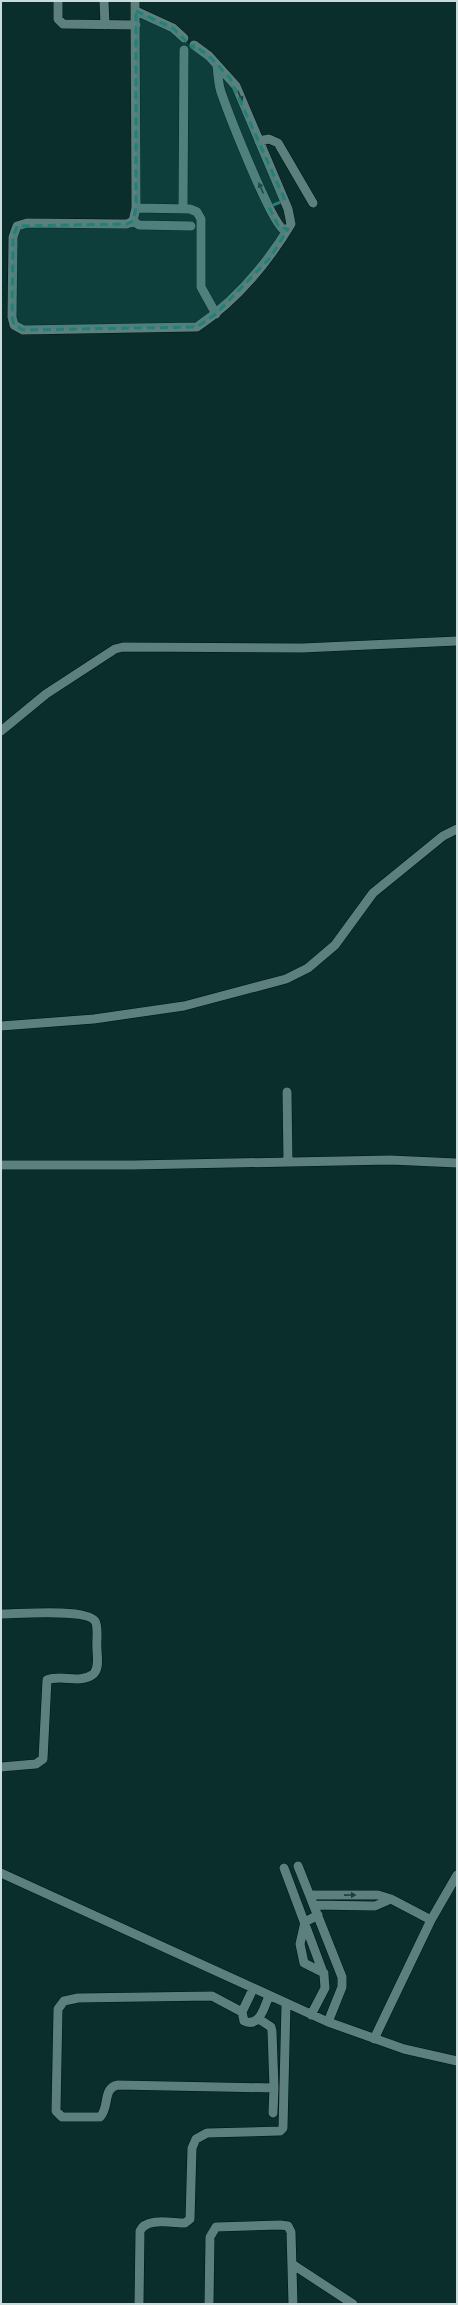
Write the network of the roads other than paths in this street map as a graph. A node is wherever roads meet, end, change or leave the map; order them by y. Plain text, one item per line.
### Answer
1 (58, 1) edge
2 (104, 1) edge
3 (135, 1) edge
4 (136, 11) junction
5 (105, 25) junction
6 (136, 25) junction
7 (184, 38) junction
8 (194, 45) junction
9 (184, 50) junction
10 (217, 65) junction
11 (247, 112) junction
12 (231, 117) junction
13 (259, 141) junction
14 (284, 200) junction
15 (313, 203) dead end
16 (269, 207) junction
17 (136, 208) junction
18 (183, 209) junction
19 (133, 221) junction
20 (191, 226) dead end
21 (288, 229) junction
22 (216, 314) junction
23 (457, 641) edge
24 (1, 731) edge
25 (457, 829) edge
26 (1, 1026) edge
27 (287, 1092) dead end
28 (288, 1162) junction
29 (457, 1163) edge
30 (1, 1165) edge
31 (1, 1614) edge
32 (1, 1767) edge
33 (298, 1866) dead end
34 (284, 1868) dead end
35 (1, 1874) edge
36 (457, 1875) edge
37 (311, 1895) junction
38 (392, 1899) junction
39 (314, 1905) junction
40 (318, 1916) junction
41 (431, 1920) junction
42 (304, 1922) junction
43 (324, 1973) junction
44 (326, 1983) junction
45 (343, 1983) junction
46 (253, 1989) junction
47 (269, 1996) junction
48 (286, 2004) junction
49 (242, 2012) junction
50 (311, 2015) junction
51 (258, 2019) junction
52 (328, 2022) junction
53 (374, 2039) junction
54 (457, 2061) edge
55 (274, 2088) junction
56 (273, 2113) dead end
57 (292, 2264) junction
58 (139, 2304) edge
59 (209, 2304) edge
60 (293, 2304) edge
61 (353, 2304) edge

1 - 5 street
2 - 5 street
3 - 4 street
4 - 6 street
4 - 7 street
5 - 6 street
6 - 17 street
7 - 8 street
7 - 9 street
8 - 9 street
8 - 10 street
9 - 18 street
10 -> 11 street
10 - 12 street
11 - 12 street
11 - 13 street
16 -> 12 street
13 - 14 street
13 - 15 street
14 - 16 street
14 - 21 street
16 - 21 street
17 - 18 street
17 - 19 street
18 - 22 street
19 - 20 street
19 - 22 street
21 - 22 street
23 - 24 street
25 - 26 street
27 - 28 street
28 - 29 street
28 - 30 street
31 - 32 street
33 - 37 street
34 - 42 street
35 - 46 street
36 - 41 street
37 -> 38 street
37 - 39 street
38 - 39 street
38 - 41 street
39 - 40 street
40 - 42 street
40 - 45 street
41 - 53 street
42 - 43 street
42 - 43 street
43 - 44 street
44 - 45 street
44 - 50 street
45 - 52 street
46 - 47 street
46 - 49 street
47 - 48 street
47 - 51 street
48 - 50 street
48 - 58 street
49 - 51 street
49 - 55 street
50 - 52 street
51 - 55 street
52 - 53 street
53 - 54 street
55 - 56 street
57 - 59 street
57 - 60 street
57 - 61 street

